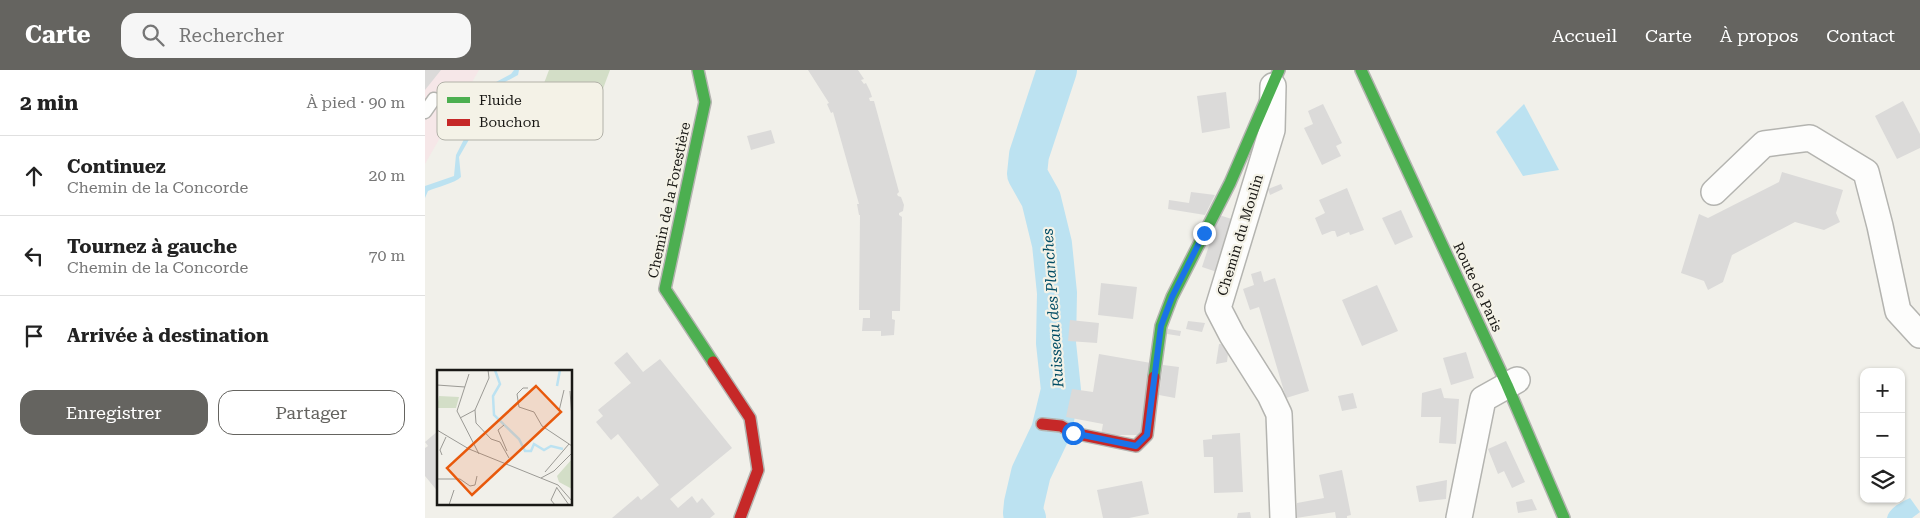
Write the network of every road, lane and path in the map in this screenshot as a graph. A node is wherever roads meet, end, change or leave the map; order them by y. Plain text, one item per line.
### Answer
1 (698, 70) edge
2 (1361, 70) edge
3 (1276, 78) edge
4 (433, 99) dead end
5 (425, 112) edge
6 (1714, 192) dead end
7 (1920, 335) edge
8 (1501, 344) dead end
9 (1512, 383) junction
10 (1043, 424) dead end
11 (740, 518) edge
12 (1283, 518) edge
13 (1459, 518) edge
14 (1564, 518) edge
15 (1573, 518) edge

1 - 11 street, Chemin de la Forestière
2 - 9 street, Route de Paris
3 - 10 street
3 - 12 street, Chemin du Moulin
4 - 5 lane
6 - 7 street
8 - 9 street, Route de Paris
9 - 13 street
9 - 14 street, Route de Paris
9 - 15 street, Route de Paris

